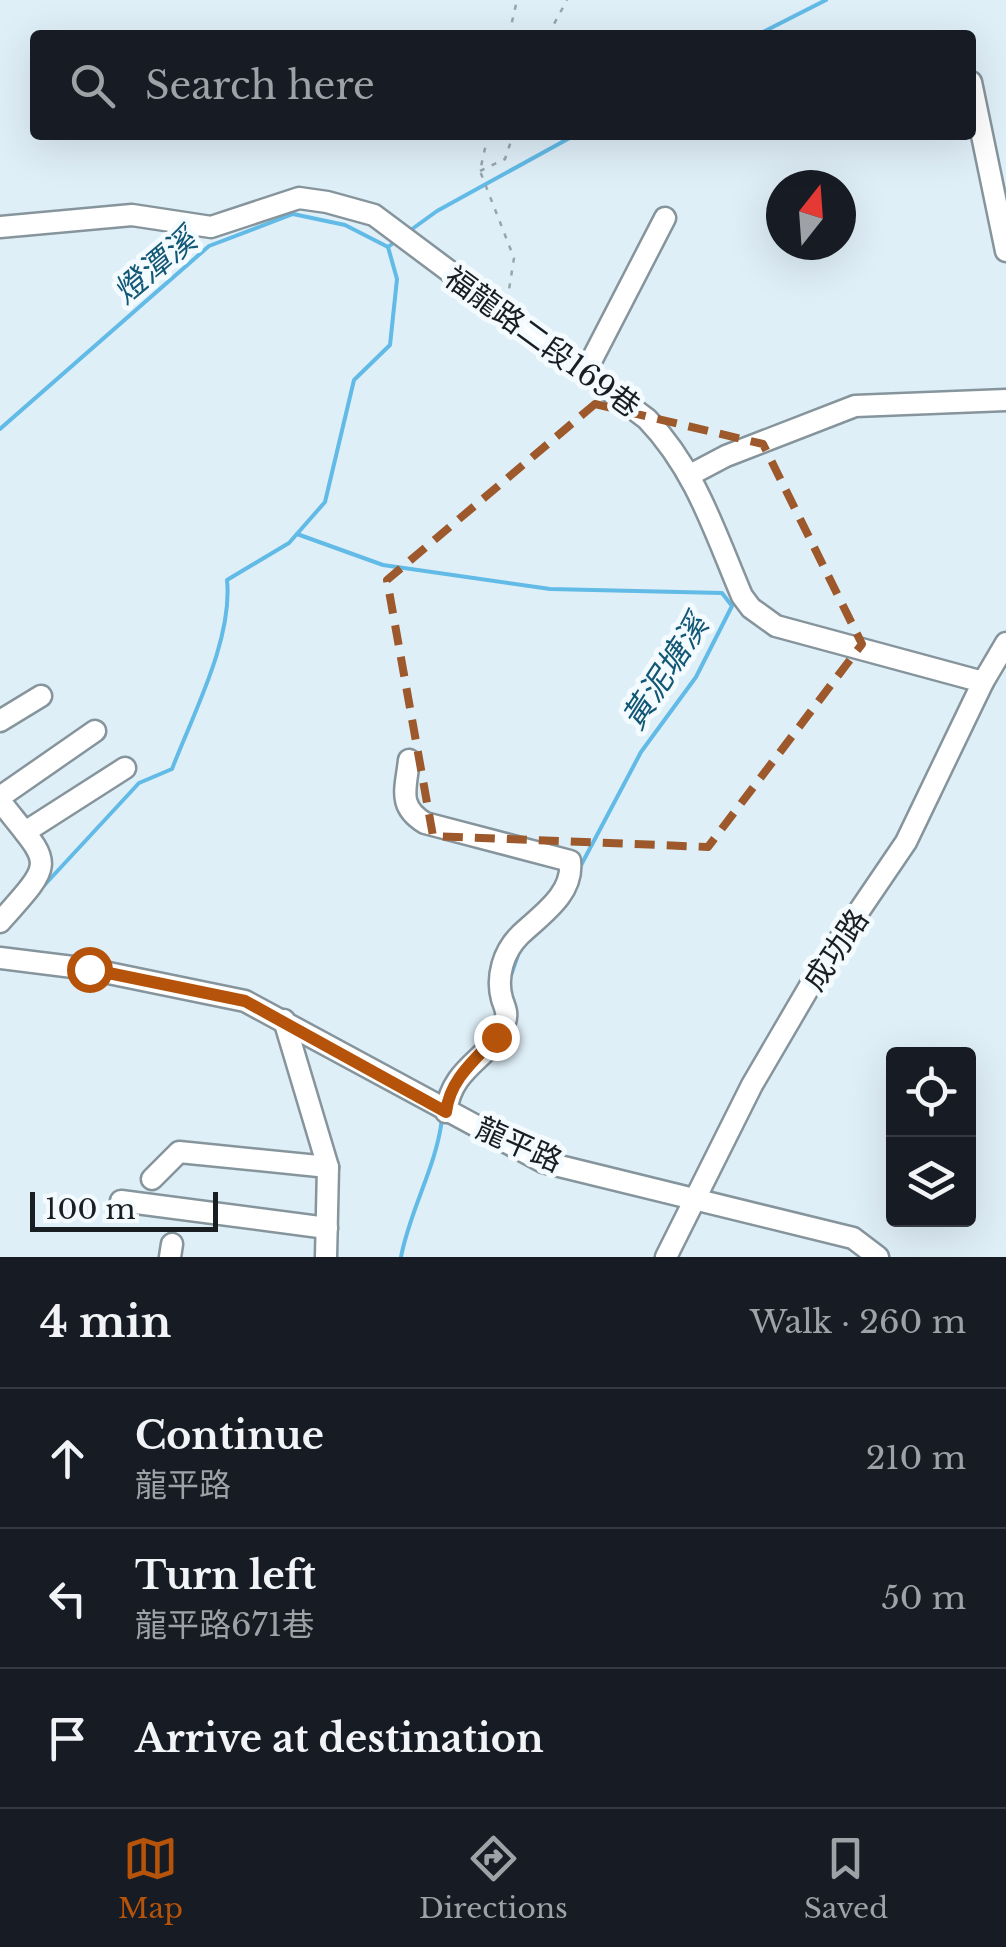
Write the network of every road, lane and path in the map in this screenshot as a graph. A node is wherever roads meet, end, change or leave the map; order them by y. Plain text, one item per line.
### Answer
1 (517, 0) edge
2 (566, 0) edge
3 (510, 30) edge
4 (551, 30) edge
5 (976, 106) edge
6 (487, 140) edge
7 (511, 140) edge
8 (480, 170) junction
9 (665, 218) dead end
10 (0, 226) edge
11 (1006, 250) edge
12 (506, 313) junction
13 (586, 372) junction
14 (1006, 400) edge
15 (690, 475) junction
16 (1006, 643) edge
17 (983, 682) junction
18 (41, 696) dead end
19 (0, 722) edge
20 (95, 731) dead end
21 (409, 760) dead end
22 (125, 768) dead end
23 (0, 800) edge
24 (24, 832) junction
25 (0, 922) edge
26 (0, 958) edge
27 (284, 1020) junction
28 (446, 1112) junction
29 (328, 1167) junction
30 (152, 1179) dead end
31 (696, 1200) junction
32 (121, 1201) dead end
33 (327, 1228) junction
34 (326, 1257) edge
35 (666, 1257) edge
36 (878, 1257) edge

1 - 3 path
2 - 4 path
5 - 11 street
6 - 8 path
7 - 8 path
8 - 12 path
9 - 13 street
10 - 12 street, 福龍路二段169巷
12 - 13 street, 福龍路二段169巷
13 - 15 street, 福龍路二段169巷
14 - 15 street
15 - 17 street, 福龍路二段169巷
16 - 17 street, 成功路
17 - 31 street, 成功路
18 - 19 street
20 - 23 street
21 - 28 street
22 - 24 street
23 - 24 street
24 - 25 street
26 - 27 street, 龍平路
27 - 28 street, 龍平路
27 - 29 street
28 - 31 street, 龍平路
29 - 30 street
29 - 33 street
31 - 35 street, 成功路
31 - 36 street, 龍平路
32 - 33 street
33 - 34 street

